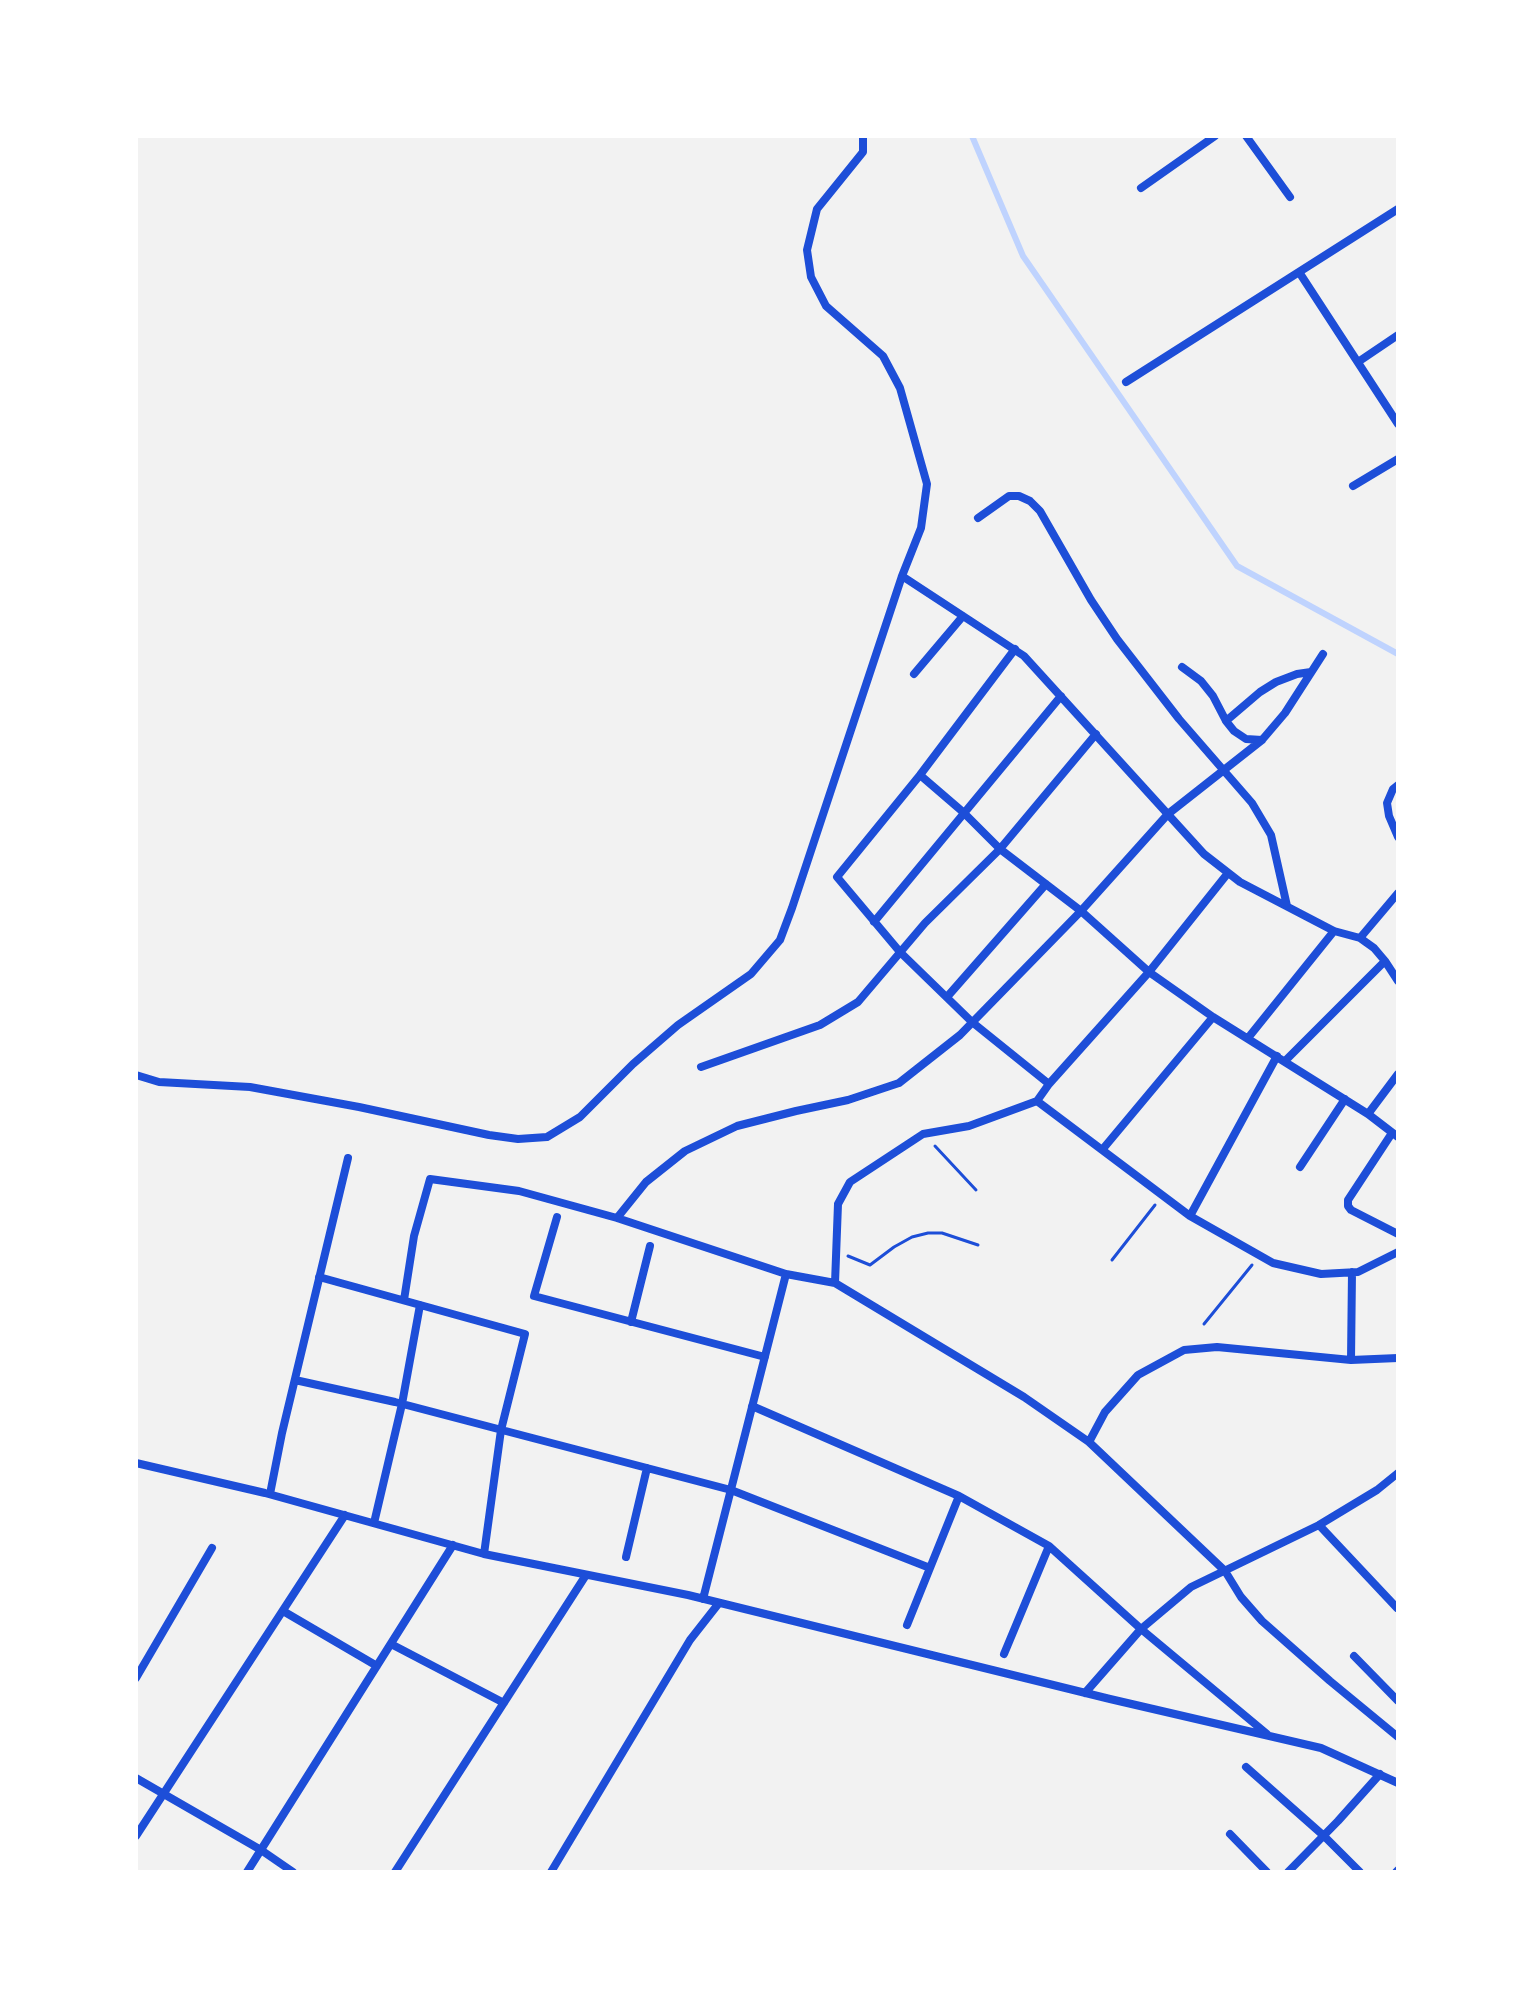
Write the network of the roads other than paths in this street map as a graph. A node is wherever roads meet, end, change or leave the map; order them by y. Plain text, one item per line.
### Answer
1 (863, 136) edge
2 (1215, 136) edge
3 (1246, 136) edge
4 (1141, 188) dead end
5 (1290, 197) dead end
6 (1398, 209) edge
7 (1299, 272) junction
8 (1398, 335) edge
9 (1358, 362) junction
10 (1126, 382) dead end
11 (1398, 424) edge
12 (1398, 459) edge
13 (1353, 486) dead end
14 (978, 518) dead end
15 (902, 576) junction
16 (963, 616) junction
17 (1015, 649) junction
18 (1323, 654) dead end
19 (1182, 667) dead end
20 (1311, 672) junction
21 (914, 674) dead end
22 (1061, 696) junction
23 (1226, 721) junction
24 (1096, 734) junction
25 (1262, 740) junction
26 (1224, 770) junction
27 (920, 775) junction
28 (1398, 785) edge
29 (963, 812) junction
30 (1168, 814) junction
31 (1398, 837) edge
32 (1000, 849) junction
33 (1228, 873) junction
34 (1046, 884) junction
35 (1398, 893) edge
36 (1287, 906) junction
37 (1081, 911) junction
38 (874, 922) junction
39 (1334, 931) junction
40 (1360, 938) junction
41 (900, 952) junction
42 (1385, 961) junction
43 (1149, 972) junction
44 (1398, 981) edge
45 (947, 997) junction
46 (1213, 1017) junction
47 (972, 1022) junction
48 (1248, 1038) junction
49 (1281, 1058) junction
50 (701, 1067) dead end
51 (1398, 1074) edge
52 (136, 1075) edge
53 (1049, 1084) junction
54 (1345, 1099) junction
55 (1037, 1101) junction
56 (1368, 1114) junction
57 (1395, 1135) edge
58 (1102, 1150) junction
59 (348, 1158) dead end
60 (1300, 1167) dead end
61 (1190, 1216) junction
62 (557, 1217) dead end
63 (617, 1218) junction
64 (1398, 1234) edge
65 (650, 1246) dead end
66 (1398, 1252) edge
67 (1352, 1272) junction
68 (786, 1274) junction
69 (319, 1277) junction
70 (835, 1283) junction
71 (404, 1300) junction
72 (420, 1305) junction
73 (631, 1322) junction
74 (765, 1357) junction
75 (1398, 1358) edge
76 (1351, 1360) junction
77 (295, 1380) junction
78 (402, 1404) junction
79 (752, 1406) junction
80 (501, 1430) junction
81 (1089, 1442) junction
82 (136, 1463) edge
83 (647, 1468) junction
84 (1398, 1473) edge
85 (731, 1490) junction
86 (270, 1494) junction
87 (959, 1496) junction
88 (345, 1515) junction
89 (374, 1523) junction
90 (1319, 1525) junction
91 (453, 1545) junction
92 (1049, 1546) junction
93 (212, 1548) dead end
94 (484, 1554) junction
95 (626, 1557) dead end
96 (930, 1568) junction
97 (1225, 1571) junction
98 (586, 1575) junction
99 (703, 1599) junction
100 (719, 1603) junction
101 (1397, 1608) edge
102 (283, 1611) junction
103 (907, 1625) dead end
104 (1141, 1629) junction
105 (391, 1644) junction
106 (1004, 1654) dead end
107 (1354, 1656) dead end
108 (377, 1666) junction
109 (136, 1678) edge
110 (1085, 1693) junction
111 (1398, 1701) edge
112 (504, 1703) junction
113 (1271, 1737) junction
114 (1398, 1737) edge
115 (1246, 1767) dead end
116 (1380, 1774) junction
117 (136, 1778) edge
118 (1398, 1783) edge
119 (164, 1793) junction
120 (1230, 1834) dead end
121 (136, 1836) edge
122 (1324, 1836) junction
123 (261, 1850) junction
124 (247, 1872) edge
125 (293, 1872) edge
126 (395, 1872) edge
127 (551, 1872) edge
128 (1267, 1872) edge
129 (1288, 1872) edge
130 (1360, 1872) edge

1 - 15 street
2 - 4 street
3 - 5 street
6 - 7 street
7 - 9 street
7 - 10 street
8 - 9 street
9 - 11 street
12 - 13 street
14 - 26 street
15 - 16 street
15 - 52 street
16 - 17 street
16 - 21 street
17 - 22 street
17 - 27 street
18 - 20 street
19 - 23 street
20 - 23 street
20 - 25 street
22 - 24 street
22 - 29 street
23 - 25 street
24 - 30 street
24 - 32 street
25 - 26 street
26 - 30 street
26 - 36 street
27 - 29 street
27 - 38 street
28 - 31 street
29 - 32 street
29 - 38 street
30 - 33 street
30 - 37 street
32 - 34 street
32 - 41 street
33 - 36 street
33 - 43 street
34 - 37 street
34 - 45 street
35 - 40 street
36 - 39 street
37 - 43 street
37 - 47 street
38 - 41 street
39 - 40 street
39 - 48 street
40 - 42 street
41 - 45 street
41 - 50 street
42 - 44 street
42 - 49 street
43 - 46 street
43 - 53 street
45 - 47 street
46 - 48 street
46 - 58 street
47 - 53 street
47 - 63 street
48 - 49 street
49 - 54 street
49 - 61 street
51 - 56 street
53 - 55 street
54 - 56 street
54 - 60 street
55 - 58 street
55 - 70 street
56 - 57 street
57 - 64 street
58 - 61 street
59 - 69 street
61 - 67 street
62 - 73 street
63 - 68 street
63 - 71 street
65 - 73 street
66 - 67 street
67 - 76 street
68 - 70 street
68 - 74 street
69 - 71 street
69 - 77 street
70 - 81 street
71 - 72 street
72 - 78 street
72 - 80 street
73 - 74 street
74 - 79 street
75 - 76 street
76 - 81 street
77 - 78 street
77 - 86 street
78 - 80 street
78 - 89 street
79 - 85 street
79 - 87 street
80 - 83 street
80 - 94 street
81 - 97 street
82 - 86 street
83 - 85 street
83 - 95 street
84 - 90 street
85 - 96 street
85 - 99 street
86 - 88 street
87 - 92 street
87 - 96 street
88 - 89 street
88 - 102 street
89 - 91 street
90 - 97 street
90 - 101 street
91 - 94 street
91 - 105 street
92 - 104 street
92 - 106 street
93 - 109 street
94 - 98 street
96 - 103 street
97 - 104 street
97 - 114 street
98 - 99 street
98 - 112 street
99 - 100 street
100 - 110 street
100 - 127 street
102 - 108 street
102 - 119 street
104 - 110 street
104 - 113 street
105 - 108 street
105 - 112 street
107 - 111 street
108 - 123 street
110 - 113 street
112 - 126 street
113 - 116 street
115 - 122 street
116 - 118 street
116 - 122 street
117 - 119 street
119 - 121 street
119 - 123 street
120 - 128 street
122 - 129 street
122 - 130 street
123 - 124 street
123 - 125 street

